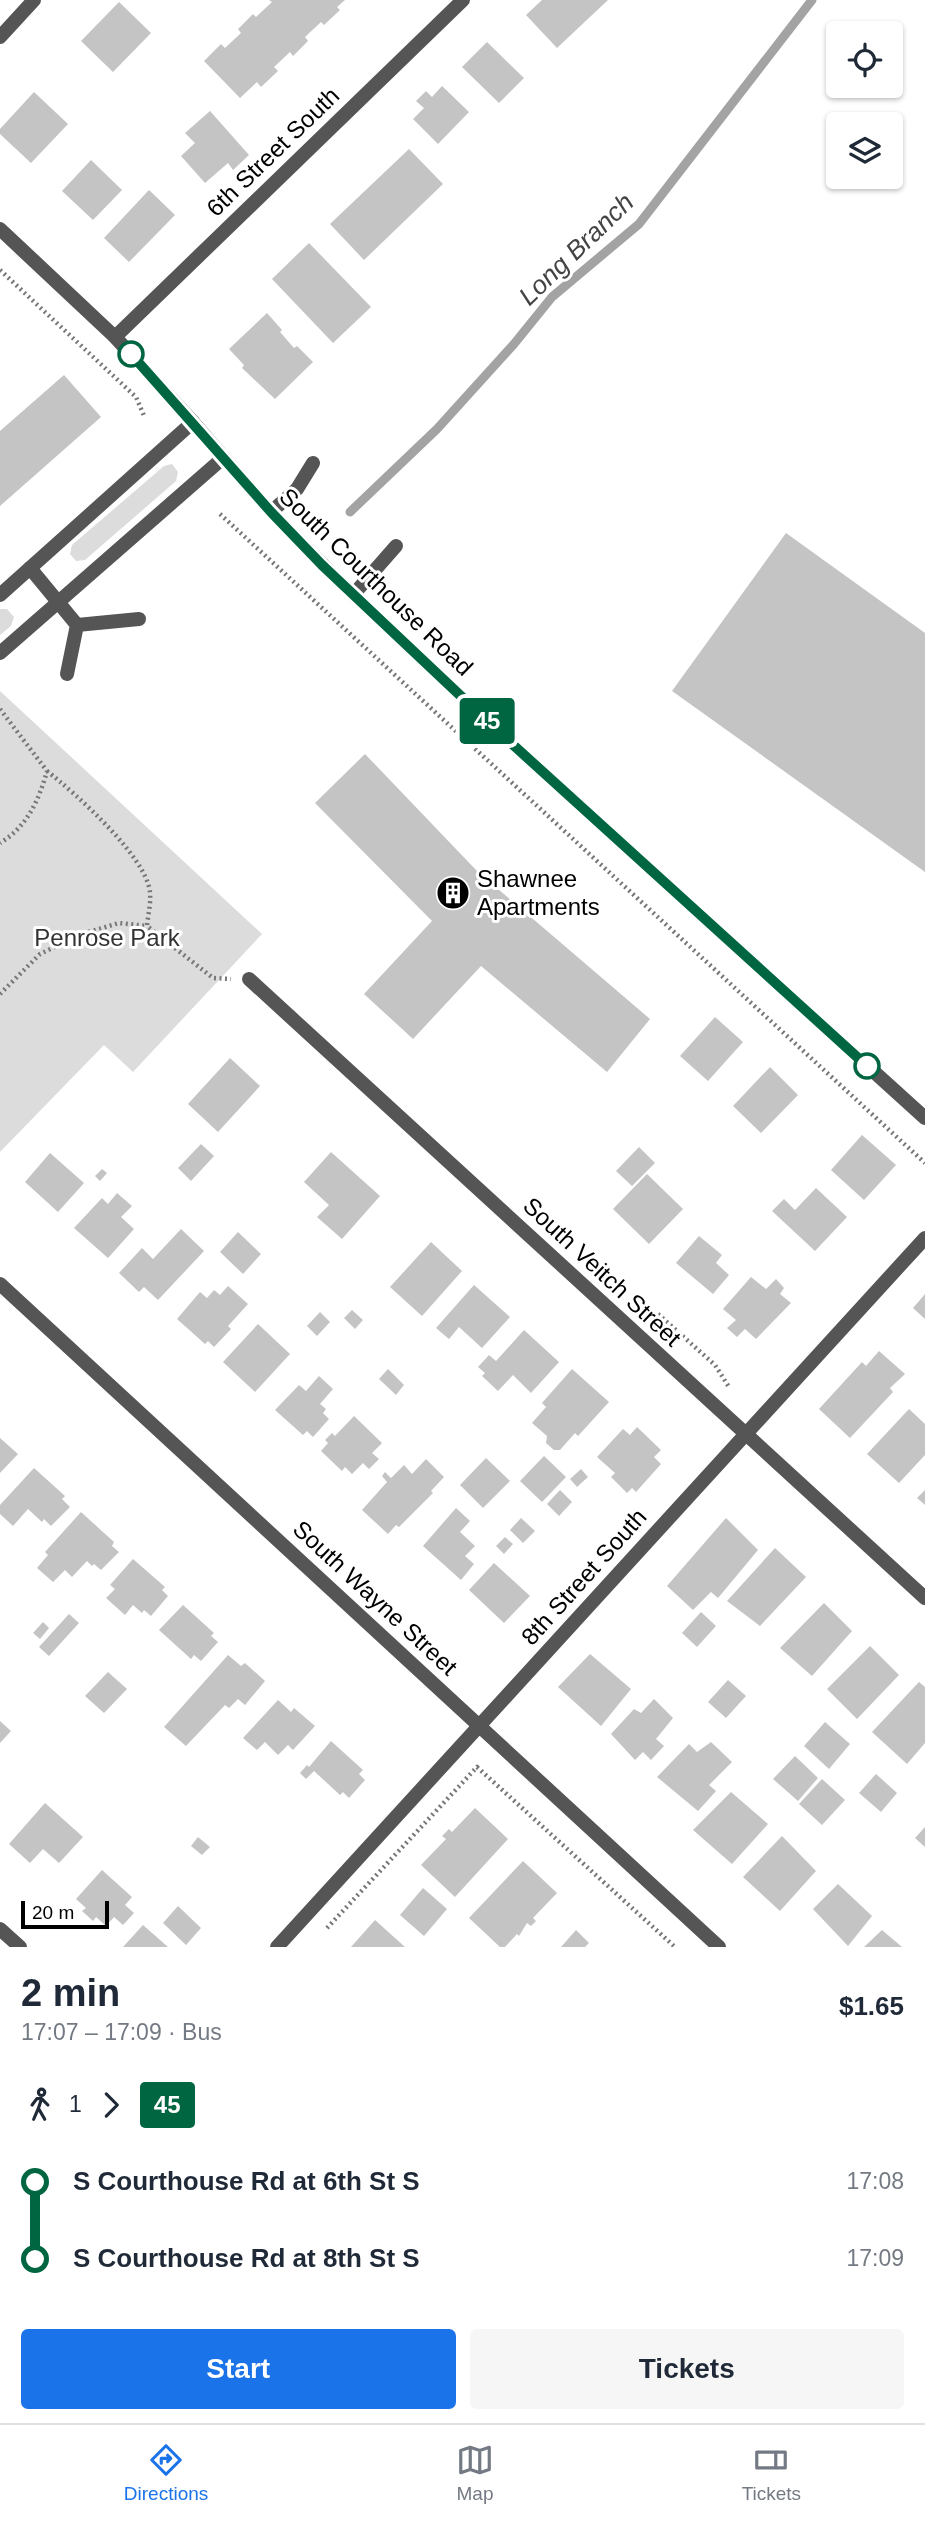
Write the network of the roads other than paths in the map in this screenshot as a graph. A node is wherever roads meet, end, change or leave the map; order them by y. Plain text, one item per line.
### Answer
1 (34, 0) edge
2 (463, 0) edge
3 (0, 37) edge
4 (0, 229) edge
5 (115, 337) junction
6 (194, 422) junction
7 (223, 458) junction
8 (313, 463) dead end
9 (271, 512) junction
10 (396, 546) dead end
11 (30, 568) junction
12 (0, 595) edge
13 (353, 595) junction
14 (58, 602) junction
15 (139, 619) dead end
16 (77, 625) junction
17 (0, 653) edge
18 (67, 674) dead end
19 (249, 979) road end
20 (925, 1118) edge
21 (925, 1238) edge
22 (0, 1284) edge
23 (744, 1433) junction
24 (925, 1598) edge
25 (479, 1725) junction
26 (0, 1929) edge
27 (20, 1947) edge
28 (277, 1947) edge
29 (719, 1947) edge

1 - 3 street
2 - 5 street, 6th Street South
4 - 5 street, South Courthouse Road
5 - 6 street, South Courthouse Road
6 - 7 street, South Courthouse Road
6 - 11 street
7 - 9 street, South Courthouse Road
7 - 14 street
8 - 9 street
9 - 13 street, South Courthouse Road
10 - 13 street
11 - 12 street
11 - 14 street
13 - 20 street, South Courthouse Road
14 - 16 street
14 - 17 street
15 - 16 street
16 - 18 street
19 - 23 street, South Veitch Street
21 - 23 street, 8th Street South
22 - 25 street, South Wayne Street
23 - 24 street, South Veitch Street
23 - 25 street, 8th Street South
25 - 28 street, 8th Street South
25 - 29 street, South Wayne Street
26 - 27 street

